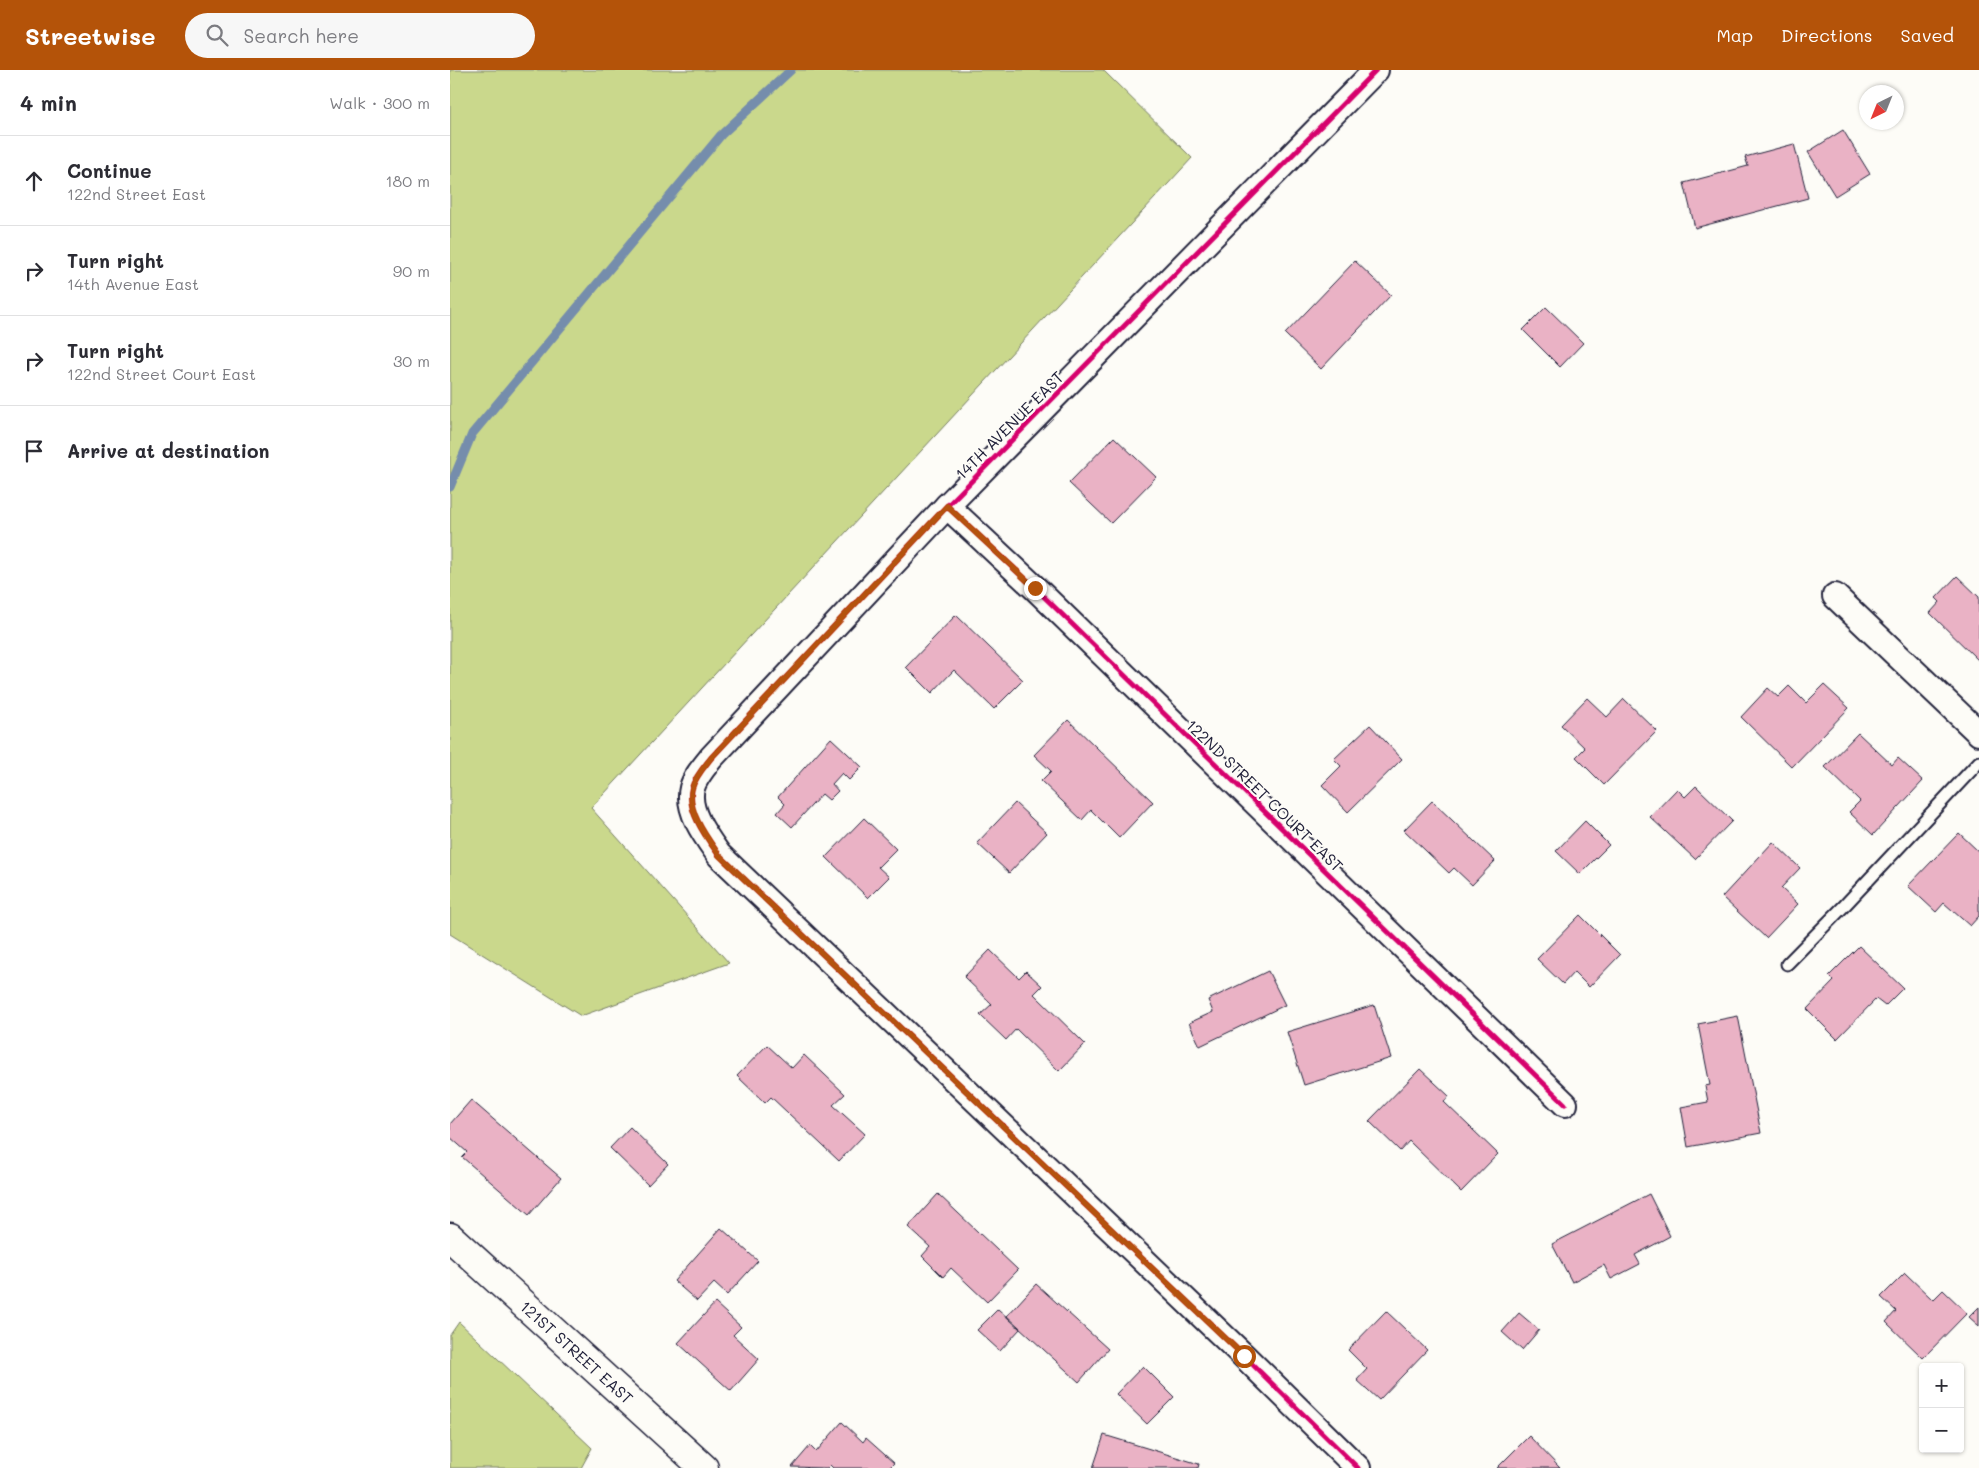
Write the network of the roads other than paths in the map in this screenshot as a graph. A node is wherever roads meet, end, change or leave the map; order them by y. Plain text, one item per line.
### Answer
1 (1376, 70) edge
2 (947, 506) junction
3 (1835, 596) dead end
4 (1979, 733) edge
5 (1979, 762) edge
6 (1787, 964) dead end
7 (1565, 1104) dead end
8 (450, 1237) edge
9 (704, 1468) edge
10 (1358, 1468) edge

1 - 2 street, 14TH AVENUE EAST
2 - 7 street, 122ND STREET COURT EAST
2 - 10 street, 14TH AVENUE EAST
3 - 4 street
5 - 6 lane
8 - 9 street, 121ST STREET EAST

